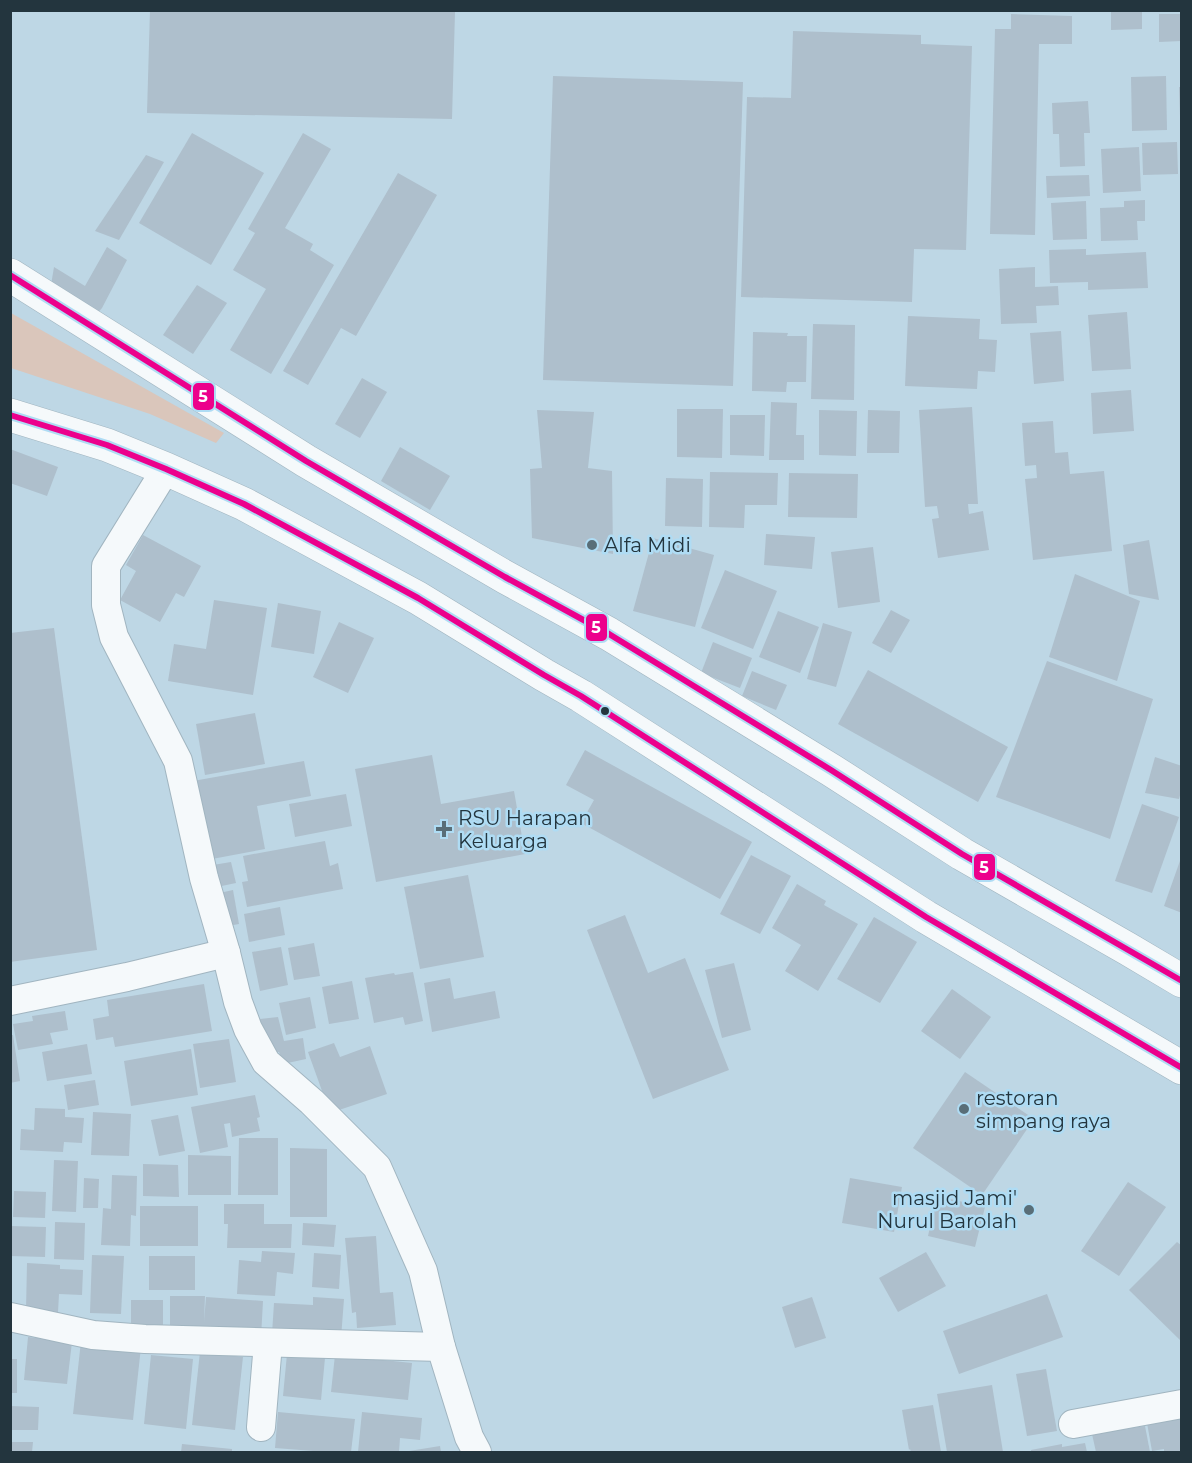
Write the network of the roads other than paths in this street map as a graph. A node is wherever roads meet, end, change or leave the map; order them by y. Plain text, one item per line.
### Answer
1 (10, 275) edge
2 (10, 415) edge
3 (166, 469) junction
4 (226, 953) junction
5 (1182, 981) edge
6 (10, 1001) edge
7 (1182, 1068) edge
8 (10, 1317) edge
9 (268, 1343) junction
10 (441, 1347) junction
11 (1182, 1404) edge
12 (1073, 1424) dead end
13 (261, 1427) dead end
14 (477, 1452) edge

1 - 5 highway
2 - 3 highway
3 - 4 street
3 - 7 highway
4 - 6 street
4 - 10 street
8 - 9 street
9 - 10 street
9 - 13 street
10 - 14 street
11 - 12 street

